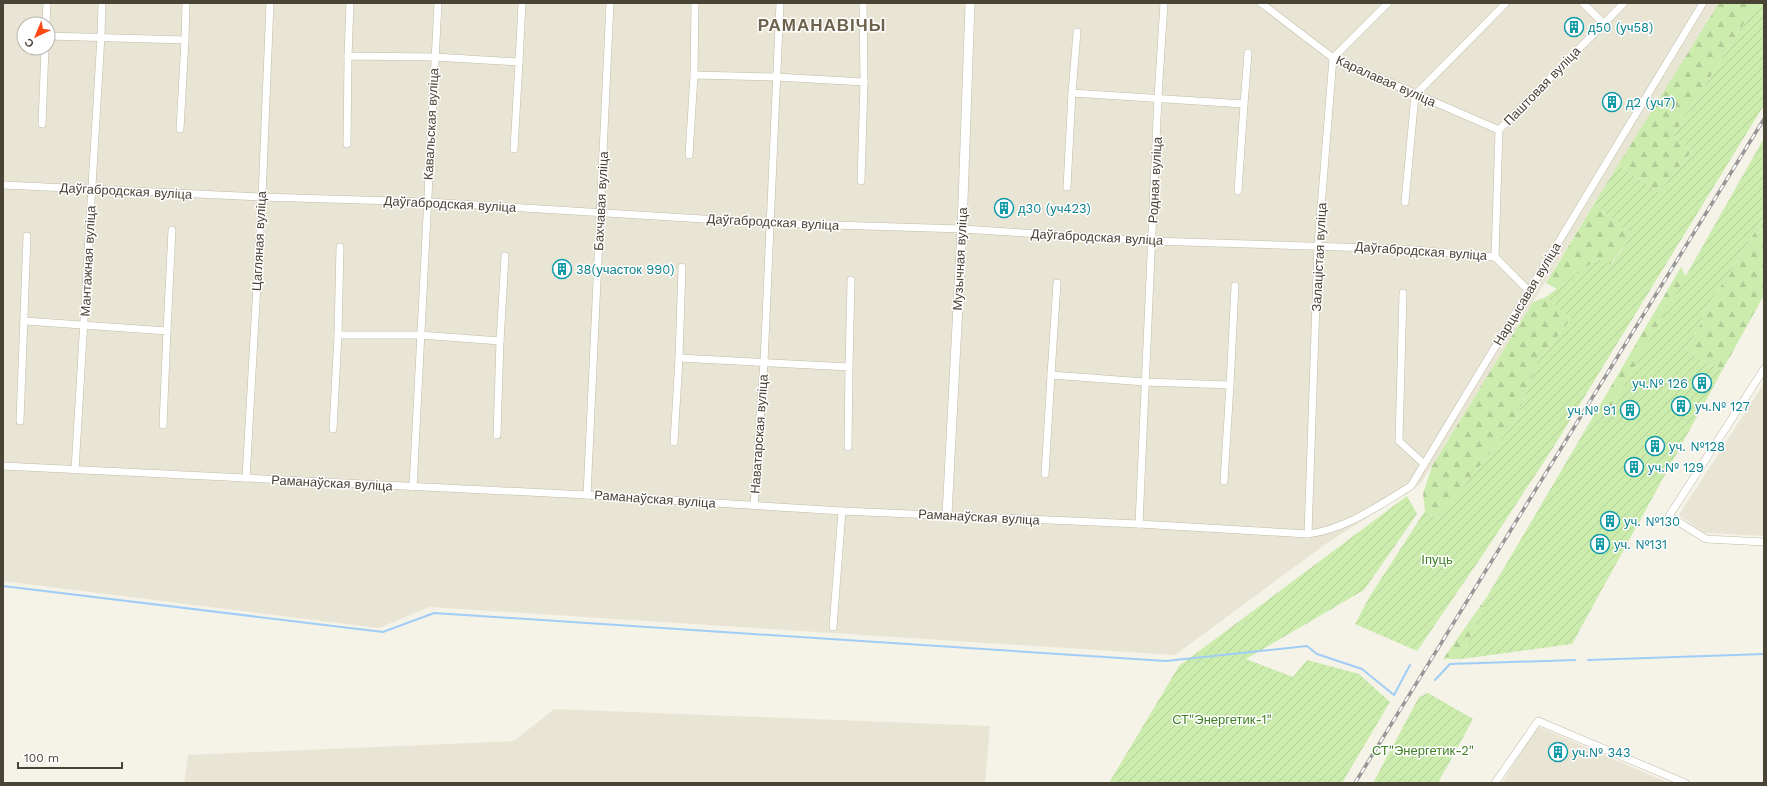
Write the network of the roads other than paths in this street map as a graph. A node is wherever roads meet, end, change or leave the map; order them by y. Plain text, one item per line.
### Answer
1 (46, 3) edge
2 (102, 3) edge
3 (186, 3) edge
4 (270, 3) edge
5 (350, 3) edge
6 (438, 3) edge
7 (522, 3) edge
8 (610, 3) edge
9 (695, 3) edge
10 (780, 3) edge
11 (863, 3) edge
12 (970, 3) edge
13 (1164, 3) edge
14 (1388, 3) edge
15 (1506, 3) edge
16 (1583, 3) edge
17 (1624, 3) edge
18 (1703, 3) edge
19 (1265, 4) edge
20 (46, 16) edge
21 (1603, 23) junction
22 (1076, 32) dead end
23 (56, 36) edge
24 (101, 36) junction
25 (184, 40) junction
26 (1248, 53) dead end
27 (45, 56) edge
28 (348, 56) junction
29 (434, 57) junction
30 (1333, 58) junction
31 (518, 62) junction
32 (694, 75) junction
33 (776, 77) junction
34 (864, 82) junction
35 (1072, 93) junction
36 (1415, 95) junction
37 (1158, 98) junction
38 (1244, 104) junction
39 (42, 124) dead end
40 (180, 129) dead end
41 (1499, 130) junction
42 (347, 144) dead end
43 (514, 149) dead end
44 (689, 155) dead end
45 (860, 181) dead end
46 (3, 185) edge
47 (1067, 187) dead end
48 (92, 189) junction
49 (1238, 191) dead end
50 (262, 197) junction
51 (427, 202) junction
52 (1406, 202) dead end
53 (600, 213) junction
54 (769, 222) junction
55 (962, 229) junction
56 (172, 230) dead end
57 (27, 236) dead end
58 (1152, 241) junction
59 (1318, 245) junction
60 (340, 247) dead end
61 (505, 256) dead end
62 (1495, 256) junction
63 (682, 267) dead end
64 (851, 280) dead end
65 (1057, 283) dead end
66 (1235, 286) dead end
67 (1529, 292) junction
68 (1402, 293) dead end
69 (24, 321) junction
70 (84, 325) junction
71 (166, 331) junction
72 (338, 335) junction
73 (420, 335) junction
74 (500, 341) junction
75 (679, 358) junction
76 (764, 362) junction
77 (850, 367) junction
78 (1764, 369) edge
79 (1051, 375) junction
80 (1145, 382) junction
81 (1230, 385) junction
82 (20, 421) dead end
83 (163, 425) dead end
84 (333, 429) dead end
85 (497, 435) dead end
86 (674, 442) dead end
87 (848, 447) dead end
88 (1424, 464) junction
89 (3, 466) edge
90 (75, 470) junction
91 (1046, 474) dead end
92 (246, 478) junction
93 (1224, 481) dead end
94 (413, 487) junction
95 (587, 495) junction
96 (754, 505) junction
97 (842, 511) junction
98 (946, 515) junction
99 (1139, 524) junction
100 (1308, 534) junction
101 (1764, 542) edge
102 (833, 628) dead end
103 (1675, 781) edge
104 (1495, 783) edge
105 (1685, 783) edge

1 - 20 street
2 - 24 street, Мантажная вуліца
3 - 25 street
4 - 50 street, Цагляная вуліца
5 - 28 street
6 - 29 street, Кавальская вуліца
7 - 31 street
8 - 53 street, Бахчавая вуліца
9 - 32 street
10 - 33 street, Наватарская вуліца
11 - 34 street
12 - 55 street, Музычная вуліца
13 - 37 street, Родная вуліца
14 - 30 street
15 - 36 street
16 - 21 street
17 - 21 street, Паштовая вуліца
18 - 67 street, Нарцысавая вуліца
19 - 30 street, Каралавая вуліца
21 - 41 street, Паштовая вуліца
22 - 35 street
23 - 24 street
24 - 25 street
24 - 48 street, Мантажная вуліца
25 - 40 street
26 - 38 street
27 - 39 street
28 - 29 street, Кавальская вуліца
28 - 42 street
29 - 31 street, Кавальская вуліца
29 - 51 street, Кавальская вуліца
30 - 36 street, Каралавая вуліца
30 - 59 street, Залацістая вуліца
31 - 43 street
32 - 33 street
32 - 44 street
33 - 34 street
33 - 54 street, Наватарская вуліца
34 - 45 street
35 - 37 street
35 - 47 street
36 - 41 street, Каралавая вуліца
36 - 52 street
37 - 38 street
37 - 58 street, Родная вуліца
38 - 49 street
41 - 62 street, Паштовая вуліца
46 - 48 street, Даўгабродская вуліца
48 - 50 street, Даўгабродская вуліца
48 - 70 street, Мантажная вуліца
50 - 51 street, Даўгабродская вуліца
50 - 92 street, Цагляная вуліца
51 - 53 street, Даўгабродская вуліца
51 - 73 street, Кавальская вуліца
53 - 54 street, Даўгабродская вуліца
53 - 95 street, Бахчавая вуліца
54 - 55 street, Даўгабродская вуліца
54 - 76 street, Наватарская вуліца
55 - 58 street, Даўгабродская вуліца
55 - 98 street, Музычная вуліца
56 - 71 street
57 - 69 street
58 - 59 street, Даўгабродская вуліца
58 - 80 street, Родная вуліца
59 - 62 street, Даўгабродская вуліца
59 - 100 street, Залацістая вуліца
60 - 72 street
61 - 74 street
62 - 67 street, Даўгабродская вуліца
63 - 75 street
64 - 77 street
65 - 79 street
66 - 81 street
67 - 88 street, Нарцысавая вуліца
68 - 88 street
69 - 70 street
69 - 82 street
70 - 71 street
70 - 90 street, Мантажная вуліца
71 - 83 street
72 - 73 street
72 - 84 street
73 - 74 street
73 - 94 street, Кавальская вуліца
74 - 85 street
75 - 76 street, Наватарская вуліца
75 - 86 street
76 - 77 street, Наватарская вуліца
76 - 96 street, Наватарская вуліца
77 - 87 street
78 - 101 street
79 - 80 street
79 - 91 street
80 - 81 street
80 - 99 street, Родная вуліца
81 - 93 street
88 - 100 street, Нарцысавая вуліца
89 - 90 street, Раманаўская вуліца
90 - 92 street, Раманаўская вуліца
92 - 94 street, Раманаўская вуліца
94 - 95 street, Раманаўская вуліца
95 - 96 street, Раманаўская вуліца
96 - 97 street, Раманаўская вуліца
97 - 98 street, Раманаўская вуліца
97 - 102 street
98 - 99 street, Раманаўская вуліца
99 - 100 street, Раманаўская вуліца
103 - 104 street
103 - 105 street

